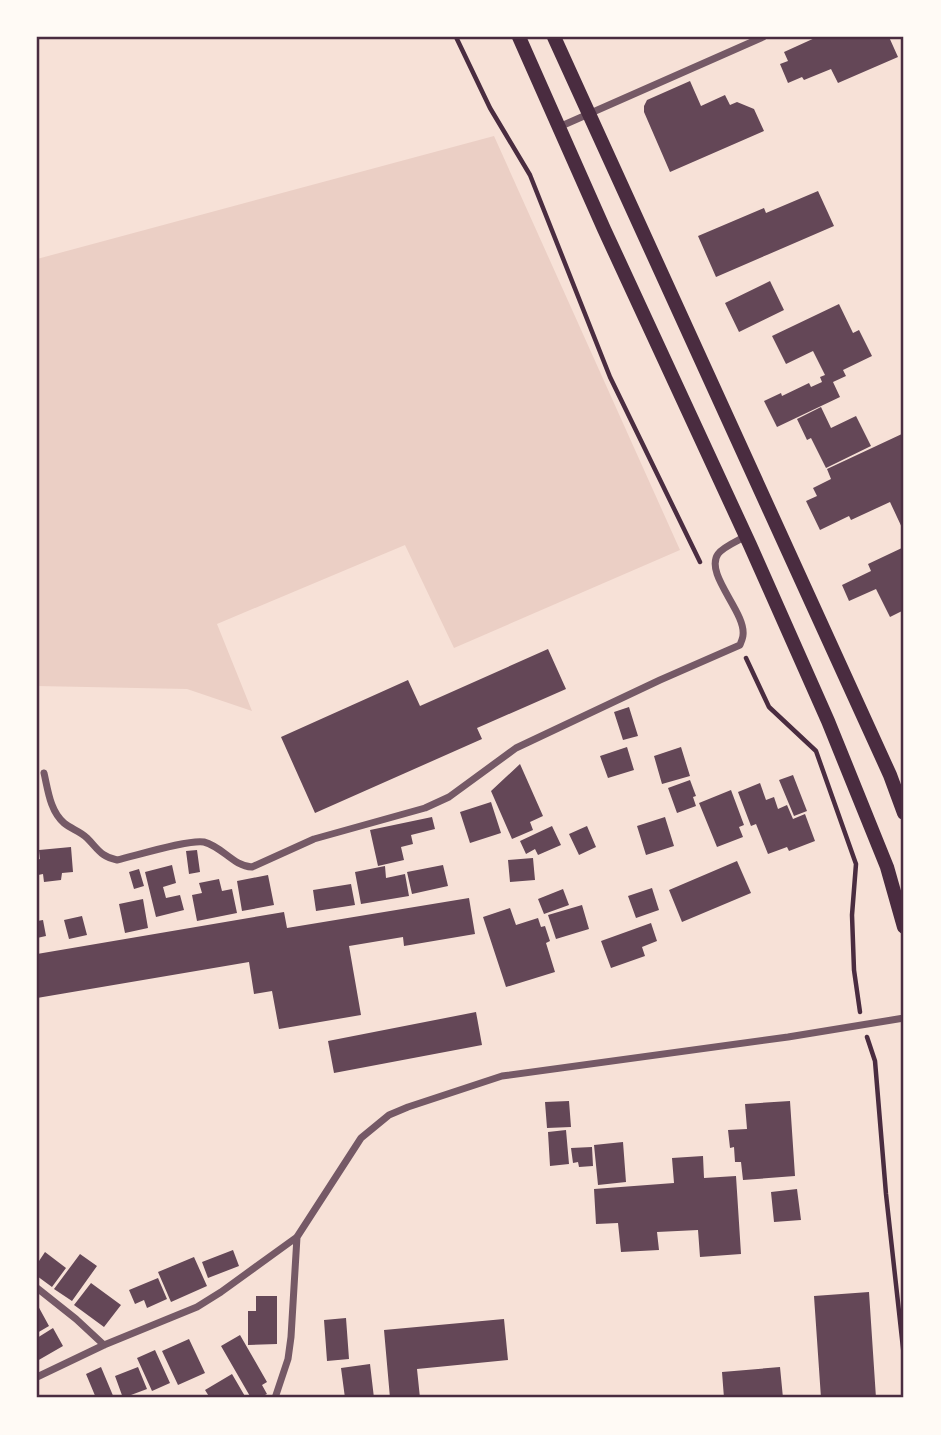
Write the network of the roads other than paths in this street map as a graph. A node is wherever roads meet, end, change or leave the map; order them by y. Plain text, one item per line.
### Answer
1 (519, 37) edge
2 (554, 37) edge
3 (763, 37) edge
4 (589, 115) junction
5 (559, 127) junction
6 (746, 536) junction
7 (44, 773) dead end
8 (904, 813) edge
9 (904, 928) edge
10 (904, 1018) edge
11 (297, 1237) junction
12 (37, 1288) edge
13 (103, 1345) junction
14 (37, 1377) edge
15 (275, 1398) edge

1 - 5 main road
2 - 4 main road
3 - 4 street
4 - 5 street
4 - 8 main road
5 - 6 main road
6 - 7 street
6 - 9 main road
10 - 11 street
11 - 13 street
11 - 15 street
12 - 13 street
13 - 14 street

